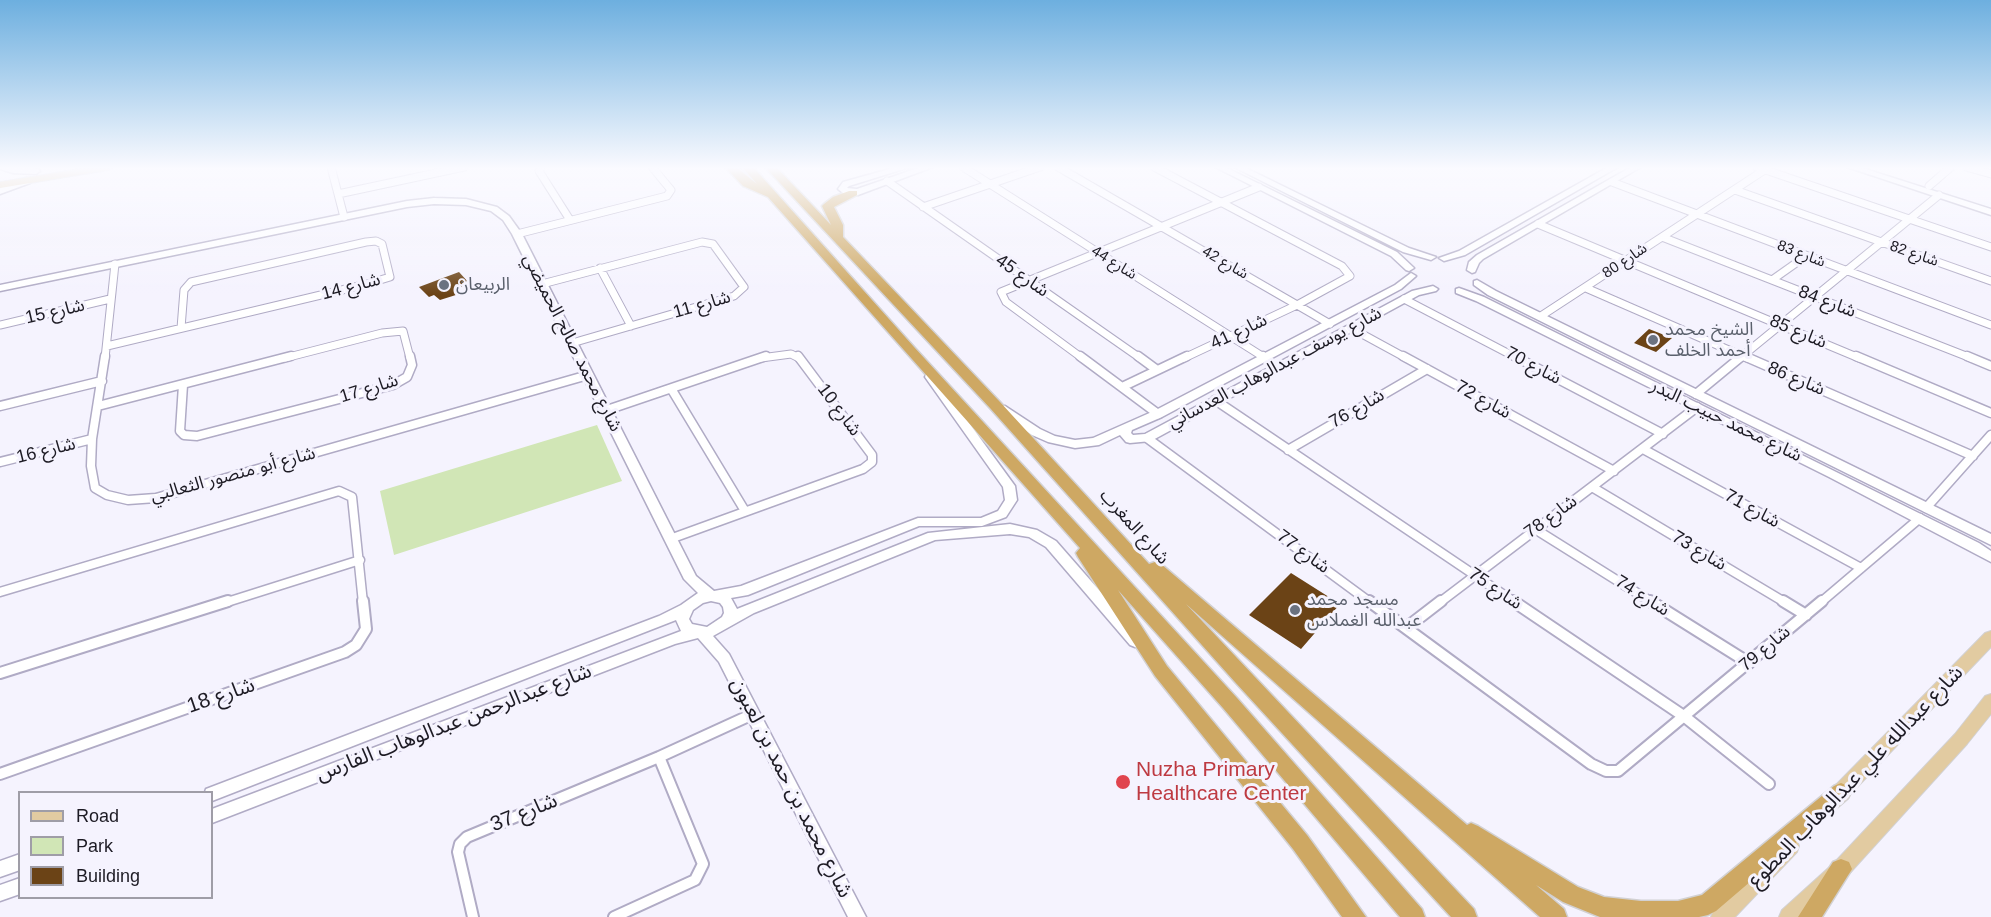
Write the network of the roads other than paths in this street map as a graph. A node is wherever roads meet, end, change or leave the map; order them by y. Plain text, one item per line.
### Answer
1 (342, 210) edge
2 (382, 210) edge
3 (495, 210) edge
4 (564, 210) edge
5 (611, 210) edge
6 (786, 210) edge
7 (811, 210) edge
8 (830, 210) edge
9 (927, 210) edge
10 (1029, 210) edge
11 (1133, 210) edge
12 (1201, 210) edge
13 (1235, 210) edge
14 (1305, 210) edge
15 (1324, 210) edge
16 (1538, 210) edge
17 (1563, 210) edge
18 (1684, 210) edge
19 (1702, 210) edge
20 (1790, 210) edge
21 (1883, 210) edge
22 (1922, 210) edge
23 (1330, 213) junction
24 (1695, 214) junction
25 (1318, 216) junction
26 (344, 217) junction
27 (570, 220) junction
28 (1344, 220) junction
29 (1911, 220) junction
30 (1334, 224) junction
31 (1538, 224) junction
32 (1162, 226) junction
33 (517, 234) junction
34 (1662, 237) junction
35 (837, 238) junction
36 (1882, 243) junction
37 (1991, 247) edge
38 (1406, 250) junction
39 (1097, 252) junction
40 (1462, 253) junction
41 (1394, 254) junction
42 (1806, 256) junction
43 (1431, 257) junction
44 (1444, 258) junction
45 (1626, 261) junction
46 (115, 264) junction
47 (1474, 265) junction
48 (600, 268) junction
49 (1846, 271) junction
50 (1410, 272) junction
51 (1027, 280) junction
52 (1772, 280) junction
53 (1991, 281) edge
54 (1477, 283) junction
55 (542, 284) junction
56 (0, 288) edge
57 (1586, 288) junction
58 (1433, 289) junction
59 (1459, 291) junction
60 (1814, 297) junction
61 (110, 299) junction
62 (1404, 299) junction
63 (1297, 305) junction
64 (1541, 316) junction
65 (1330, 324) junction
66 (0, 325) edge
67 (1780, 325) junction
68 (1991, 325) edge
69 (631, 326) junction
70 (181, 328) junction
71 (1352, 328) junction
72 (1230, 336) junction
73 (1305, 337) junction
74 (572, 343) junction
75 (107, 346) junction
76 (1316, 346) junction
77 (1286, 347) junction
78 (1603, 347) junction
79 (909, 350) junction
80 (1589, 353) junction
81 (1301, 355) junction
82 (1743, 356) junction
83 (1265, 358) junction
84 (1621, 362) junction
85 (1991, 366) edge
86 (1427, 369) junction
87 (1157, 370) junction
88 (588, 375) junction
89 (102, 381) junction
90 (183, 385) junction
91 (1122, 387) junction
92 (672, 390) junction
93 (1696, 394) junction
94 (1215, 400) junction
95 (995, 405) junction
96 (0, 406) edge
97 (98, 406) junction
98 (1697, 407) junction
99 (608, 410) junction
100 (1991, 413) edge
101 (1158, 414) junction
102 (1127, 428) junction
103 (1663, 434) junction
104 (1991, 435) edge
105 (1147, 438) junction
106 (92, 439) junction
107 (1643, 449) junction
108 (1288, 450) junction
109 (1806, 455) junction
110 (1972, 456) junction
111 (0, 462) edge
112 (1614, 471) junction
113 (1592, 487) junction
114 (745, 511) junction
115 (1057, 513) junction
116 (1923, 513) junction
117 (910, 525) junction
118 (1534, 529) junction
119 (1114, 533) junction
120 (670, 539) junction
121 (1989, 539) edge
122 (924, 540) junction
123 (1974, 546) junction
124 (1991, 557) edge
125 (360, 560) junction
126 (1861, 568) junction
127 (1474, 575) junction
128 (691, 579) junction
129 (0, 592) edge
130 (713, 596) junction
131 (687, 607) junction
132 (1806, 615) junction
133 (724, 623) junction
134 (1406, 628) junction
135 (700, 632) junction
136 (1991, 637) edge
137 (724, 658) junction
138 (1749, 663) junction
139 (1161, 671) junction
140 (0, 673) edge
141 (1991, 701) edge
142 (753, 714) junction
143 (1685, 717) junction
144 (659, 757) junction
145 (1606, 771) joint
146 (0, 774) edge
147 (1769, 784) dead end
148 (1841, 792) junction
149 (213, 794) edge
150 (1428, 807) junction
151 (213, 816) edge
152 (18, 863) edge
153 (0, 869) edge
154 (1841, 869) junction
155 (1331, 885) junction
156 (18, 887) edge
157 (0, 893) edge
158 (852, 915) edge
159 (472, 917) edge
160 (614, 917) edge
161 (1347, 917) edge
162 (1354, 917) edge
163 (1414, 917) edge
164 (1466, 917) edge
165 (1556, 917) edge
166 (1721, 917) edge
167 (1789, 917) edge
168 (1809, 917) edge

1 - 26 street
2 - 26 street, شارع محمد صالح الحميضي
3 - 33 street, شارع محمد صالح الحميضي
4 - 27 street
5 - 27 street
6 - 79 highway
7 - 35 highway, شارع المغرب
8 - 35 highway
9 - 51 street, شارع 45
10 - 39 street, شارع 44
11 - 32 street, شارع 42
12 - 32 street
13 - 63 street, شارع 41
14 - 25 street
15 - 23 street
16 - 40 street
17 - 31 street
18 - 24 street, شارع 83
19 - 24 street, شارع 80
20 - 36 street, شارع 82
21 - 29 street
22 - 29 street
23 - 25 street
23 - 28 street
24 - 34 street, شارع 80
24 - 42 street, شارع 83
25 - 30 street
26 - 46 street, شارع محمد صالح الحميضي
27 - 33 street
28 - 30 street
28 - 38 street
29 - 36 street
29 - 37 street
30 - 41 street
31 - 45 street, شارع 85
31 - 47 street
32 - 39 street
32 - 63 street, شارع 42
33 - 55 street, شارع محمد صالح الحميضي
34 - 45 street, شارع 80
34 - 52 street, شارع 84
35 - 95 highway, شارع المغرب
36 - 49 street
36 - 53 street, شارع 82
38 - 41 street
38 - 43 street
39 - 51 street
39 - 72 street, شارع 44
40 - 44 street
40 - 47 street
41 - 50 street
42 - 49 street, شارع 83
42 - 52 street
43 - 44 street
43 - 50 street, شارع يوسف عبدالوهاب العدساني
44 - 47 street
45 - 57 street, شارع 80
45 - 67 street, شارع 85
46 - 56 street, شارع محمد صالح الحميضي
46 - 61 street, شارع أبو منصور الثعالبي
47 - 54 street
48 - 55 street, شارع 11
48 - 69 street
48 - 69 street, شارع 11
49 - 60 street
49 - 68 street, شارع 83
50 - 58 street
50 - 65 street, شارع يوسف عبدالوهاب العدساني
51 - 87 street, شارع 45
51 - 91 street, شارع 45
52 - 60 street, شارع 84
54 - 59 street
54 - 64 street, شارع محمد حبيب البدر
55 - 74 street, شارع محمد صالح الحميضي
57 - 64 street, شارع 80
57 - 82 street, شارع 86
58 - 59 street
58 - 62 street, شارع يوسف عبدالوهاب العدساني
59 - 80 street, شارع محمد حبيب البدر
60 - 67 street
60 - 85 street, شارع 84
61 - 66 street, شارع 15
61 - 75 street, شارع أبو منصور الثعالبي
62 - 71 street, شارع يوسف عبدالوهاب العدساني
62 - 103 street, شارع 70
63 - 65 street, شارع 42
63 - 72 street, شارع 41
64 - 78 street, شارع محمد حبيب البدر
65 - 73 street, شارع يوسف عبدالوهاب العدساني
67 - 82 street
67 - 100 street, شارع 85
69 - 74 street, شارع 11
70 - 70 street, شارع 14
70 - 75 street, شارع 14
71 - 76 street, شارع يوسف عبدالوهاب العدساني
71 - 86 street, شارع 72
72 - 83 street, شارع 44
72 - 87 street, شارع 41
73 - 76 street
73 - 77 street, شارع يوسف عبدالوهاب العدساني
74 - 88 street, شارع محمد صالح الحميضي
75 - 89 street, شارع أبو منصور الثعالبي
76 - 81 street, شارع يوسف عبدالوهاب العدساني
77 - 81 street
77 - 83 street, شارع يوسف عبدالوهاب العدساني
78 - 80 street
78 - 84 street, شارع محمد حبيب البدر
79 - 115 highway
79 - 117 street
80 - 84 street, شارع محمد حبيب البدر
81 - 94 street, شارع يوسف عبدالوهاب العدساني
82 - 93 street
82 - 110 street, شارع 86
83 - 101 street, شارع يوسف عبدالوهاب العدساني
84 - 93 street, شارع محمد حبيب البدر
84 - 98 street, شارع محمد حبيب البدر
86 - 108 street, شارع 76
86 - 112 street, شارع 72
87 - 91 street, شارع 41
88 - 99 street, شارع محمد صالح الحميضي
88 - 106 street, شارع أبو منصور الثعالبي
89 - 96 street
89 - 97 street, شارع أبو منصور الثعالبي
90 - 90 street, شارع 17
90 - 97 street, شارع 17
91 - 101 street, شارع 45
92 - 99 street, شارع 10
92 - 114 street
92 - 114 street, شارع 10
93 - 109 street, شارع محمد حبيب البدر
94 - 105 street, شارع يوسف عبدالوهاب العدساني
94 - 108 street, شارع 75
95 - 102 street, شارع يوسف عبدالوهاب العدساني
95 - 119 highway, شارع المغرب
97 - 106 street, شارع أبو منصور الثعالبي
98 - 103 street, شارع 78
98 - 109 street, شارع محمد حبيب البدر
99 - 120 street, شارع محمد صالح الحميضي
101 - 102 street, شارع يوسف عبدالوهاب العدساني
102 - 105 street, شارع يوسف عبدالوهاب العدساني
103 - 107 street, شارع 78
104 - 110 street, شارع 79
105 - 134 street, شارع 77
106 - 111 street, شارع 16
107 - 112 street, شارع 78
107 - 126 street, شارع 71
108 - 127 street, شارع 75
109 - 116 street, شارع محمد حبيب البدر
110 - 116 street, شارع 79
112 - 113 street, شارع 78
113 - 118 street, شارع 78
113 - 132 street, شارع 73
114 - 120 street, شارع 10
115 - 139 highway
115 - 163 highway
116 - 121 street, شارع محمد حبيب البدر
116 - 123 street, شارع محمد حبيب البدر
116 - 126 street, شارع 79
117 - 122 street
117 - 130 street
118 - 127 street, شارع 78
118 - 138 street, شارع 74
119 - 150 highway
119 - 164 highway, شارع المغرب
120 - 128 street, شارع محمد صالح الحميضي
121 - 123 street
122 - 133 street
122 - 139 street
123 - 124 street, شارع محمد حبيب البدر
125 - 129 street, شارع 18
125 - 140 street
125 - 146 street, شارع 18
126 - 132 street, شارع 79
127 - 134 street, شارع 78
127 - 143 street, شارع 75
128 - 130 street, شارع محمد صالح الحميضي
128 - 131 street
130 - 131 street
130 - 133 street
131 - 135 street
131 - 149 street, شارع عبدالرحمن عبدالوهاب الفارس
132 - 138 street, شارع 79
133 - 135 street
133 - 137 street, شارع محمد بن حمد بن لعبون
134 - 145 street, شارع 77
135 - 137 street, شارع محمد بن حمد بن لعبون
135 - 151 street, شارع عبدالرحمن عبدالوهاب الفارس
136 - 148 main road, شارع عبدالله علي عبدالوهاب المطوع
137 - 142 street, شارع محمد بن حمد بن لعبون
138 - 143 street, شارع 79
139 - 155 highway
141 - 154 main road
142 - 144 street, شارع 37
142 - 158 street, شارع محمد بن حمد بن لعبون
143 - 145 street, شارع 79
143 - 147 street, شارع 75
144 - 159 street, شارع 37
144 - 160 street
148 - 150 highway
148 - 166 main road, شارع عبدالله علي عبدالوهاب المطوع
150 - 165 highway
152 - 153 street
154 - 167 main road
154 - 168 highway
155 - 161 highway
155 - 162 highway
156 - 157 street

